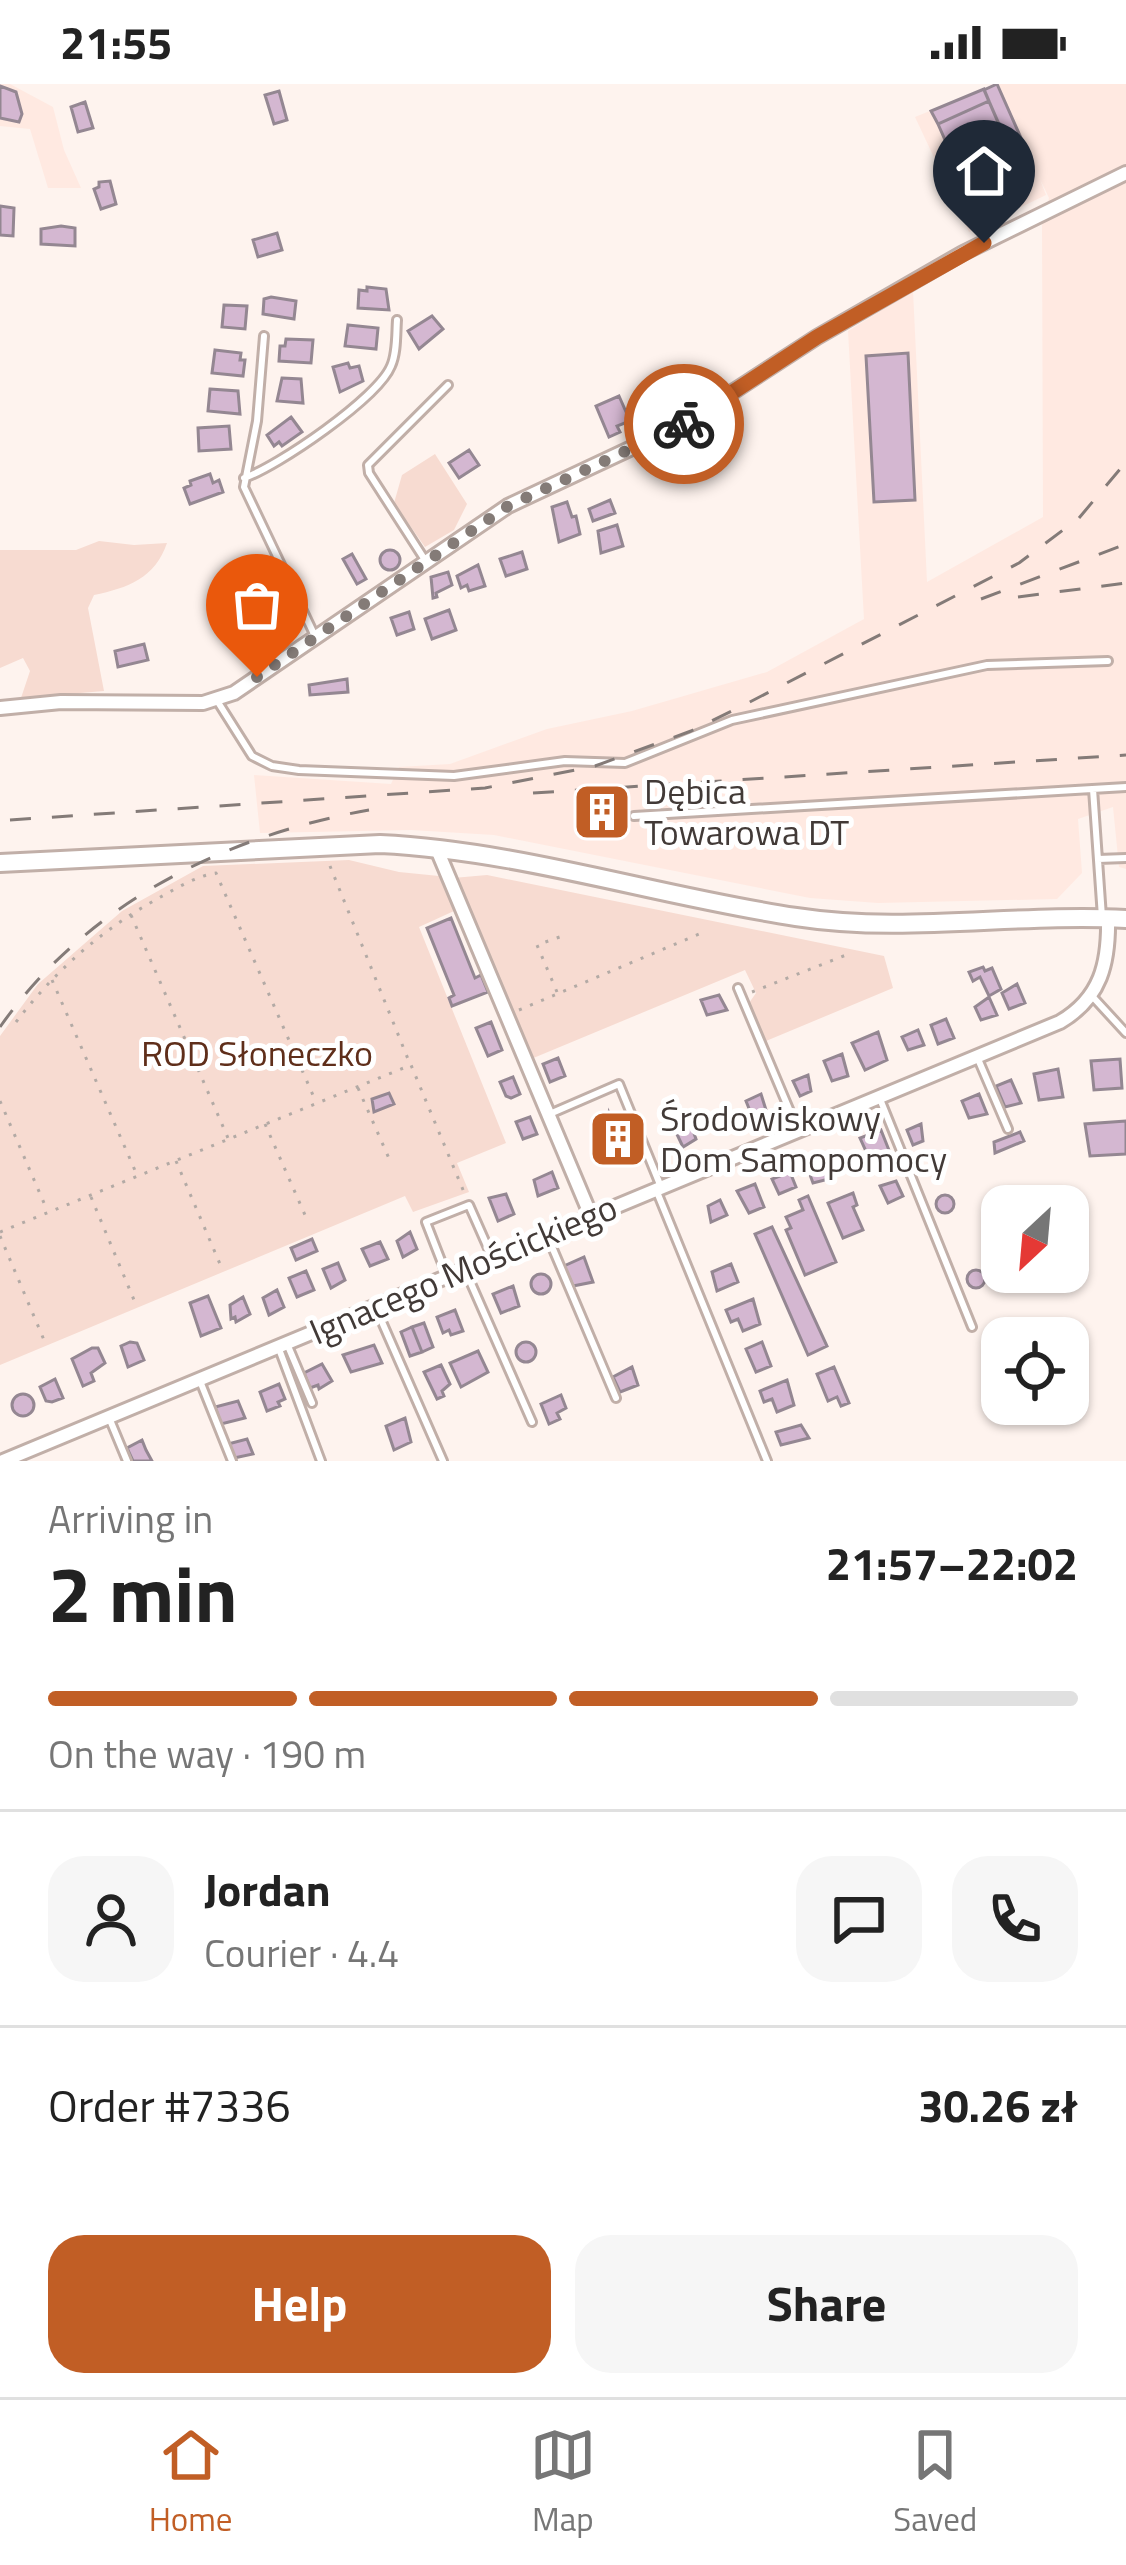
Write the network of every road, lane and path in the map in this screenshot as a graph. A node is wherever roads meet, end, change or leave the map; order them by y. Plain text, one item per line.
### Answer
1 (1126, 173) edge
2 (397, 320) dead end
3 (264, 336) dead end
4 (448, 386) dead end
5 (244, 478) junction
6 (427, 562) junction
7 (316, 638) junction
8 (1108, 661) dead end
9 (216, 699) junction
10 (0, 708) edge
11 (1126, 787) edge
12 (1093, 789) junction
13 (634, 816) dead end
14 (436, 847) junction
15 (1126, 858) edge
16 (1098, 859) junction
17 (0, 863) edge
18 (330, 866) dead end
19 (130, 914) junction
20 (1112, 919) edge
21 (704, 932) dead end
22 (568, 934) dead end
23 (845, 956) dead end
24 (52, 979) junction
25 (740, 992) joint
26 (558, 994) junction
27 (1091, 996) junction
28 (506, 1015) junction
29 (16, 1022) dead end
30 (1126, 1033) edge
31 (978, 1058) junction
32 (411, 1065) junction
33 (357, 1087) junction
34 (880, 1099) junction
35 (0, 1101) edge
36 (317, 1103) junction
37 (548, 1114) junction
38 (265, 1124) junction
39 (1008, 1129) dead end
40 (799, 1132) junction
41 (228, 1139) junction
42 (176, 1161) junction
43 (392, 1162) dead end
44 (137, 1176) junction
45 (659, 1188) junction
46 (90, 1195) junction
47 (469, 1204) junction
48 (48, 1212) junction
49 (305, 1215) dead end
50 (591, 1216) junction
51 (0, 1234) edge
52 (546, 1234) junction
53 (492, 1257) junction
54 (220, 1264) dead end
55 (465, 1268) junction
56 (447, 1276) junction
57 (134, 1300) dead end
58 (375, 1306) junction
59 (972, 1327) dead end
60 (44, 1340) dead end
61 (282, 1344) junction
62 (200, 1379) junction
63 (616, 1397) dead end
64 (312, 1403) dead end
65 (108, 1417) junction
66 (532, 1422) dead end
67 (3, 1461) edge
68 (128, 1461) edge
69 (232, 1461) edge
70 (321, 1461) edge
71 (443, 1461) edge
72 (767, 1461) edge

1 - 6 street
2 - 5 lane
3 - 5 lane
4 - 6 lane
5 - 7 lane
6 - 7 street
7 - 9 street
8 - 9 lane
9 - 10 street
11 - 12 lane
12 - 13 lane
12 - 16 lane
14 - 17 street
14 - 20 street
14 - 28 street
15 - 16 lane
16 - 20 lane
18 - 32 path
19 - 24 path
19 - 36 path
19 - 41 path
20 - 27 street
21 - 26 path
22 - 26 path
23 - 25 path
24 - 29 path
24 - 44 path
25 - 40 lane
26 - 28 path
27 - 30 lane
27 - 31 street, Ignacego Mościckiego
28 - 37 street
31 - 34 street, Ignacego Mościckiego
31 - 39 lane
32 - 33 path
32 - 47 path
33 - 36 path
33 - 43 path
34 - 40 street, Ignacego Mościckiego
34 - 59 lane
35 - 48 path
36 - 38 path
37 - 45 lane
37 - 50 street
38 - 41 path
38 - 49 path
40 - 45 street, Ignacego Mościckiego
41 - 42 path
42 - 44 path
42 - 54 path
44 - 46 path
45 - 50 street, Ignacego Mościckiego
45 - 72 lane
46 - 48 path
46 - 57 path
47 - 53 lane
47 - 56 lane
48 - 51 path
50 - 52 street, Ignacego Mościckiego
51 - 60 path
52 - 53 street, Ignacego Mościckiego
52 - 63 lane
53 - 55 street, Ignacego Mościckiego
55 - 56 street, Ignacego Mościckiego
55 - 66 lane
56 - 58 street, Ignacego Mościckiego
58 - 61 street, Ignacego Mościckiego
58 - 71 lane
61 - 62 street, Ignacego Mościckiego
61 - 64 lane
61 - 70 lane
62 - 65 street, Ignacego Mościckiego
62 - 69 lane
65 - 67 street, Ignacego Mościckiego
65 - 68 lane

